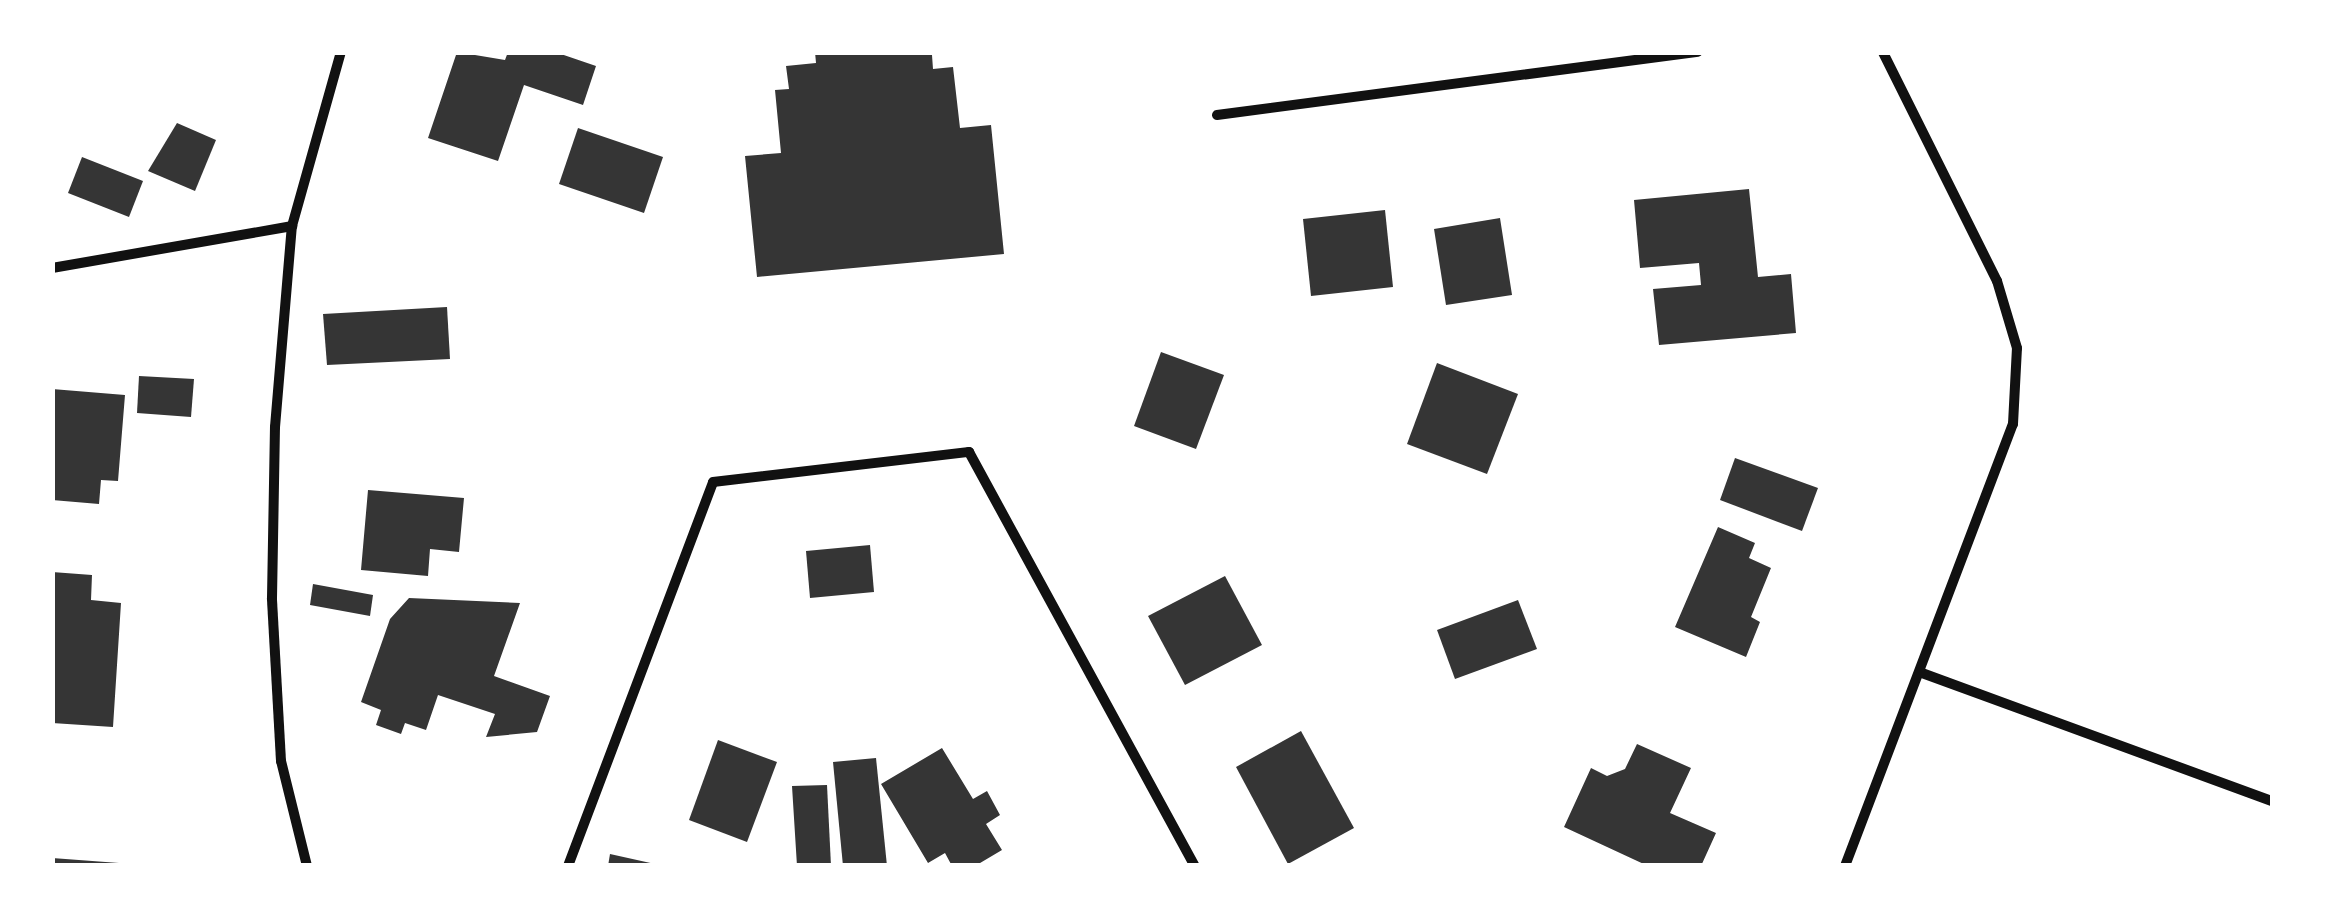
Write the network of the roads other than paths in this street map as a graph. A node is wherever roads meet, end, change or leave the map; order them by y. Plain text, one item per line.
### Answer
1 (340, 52) edge
2 (1698, 52) edge
3 (1883, 52) edge
4 (1216, 115) dead end
5 (292, 226) junction
6 (52, 268) edge
7 (1922, 673) junction
8 (2272, 800) edge
9 (307, 866) edge
10 (568, 866) edge
11 (1196, 866) edge
12 (1845, 866) edge

1 - 5 street
2 - 4 street
3 - 7 street
5 - 6 street
5 - 9 street
7 - 8 street
7 - 12 street
10 - 11 street

